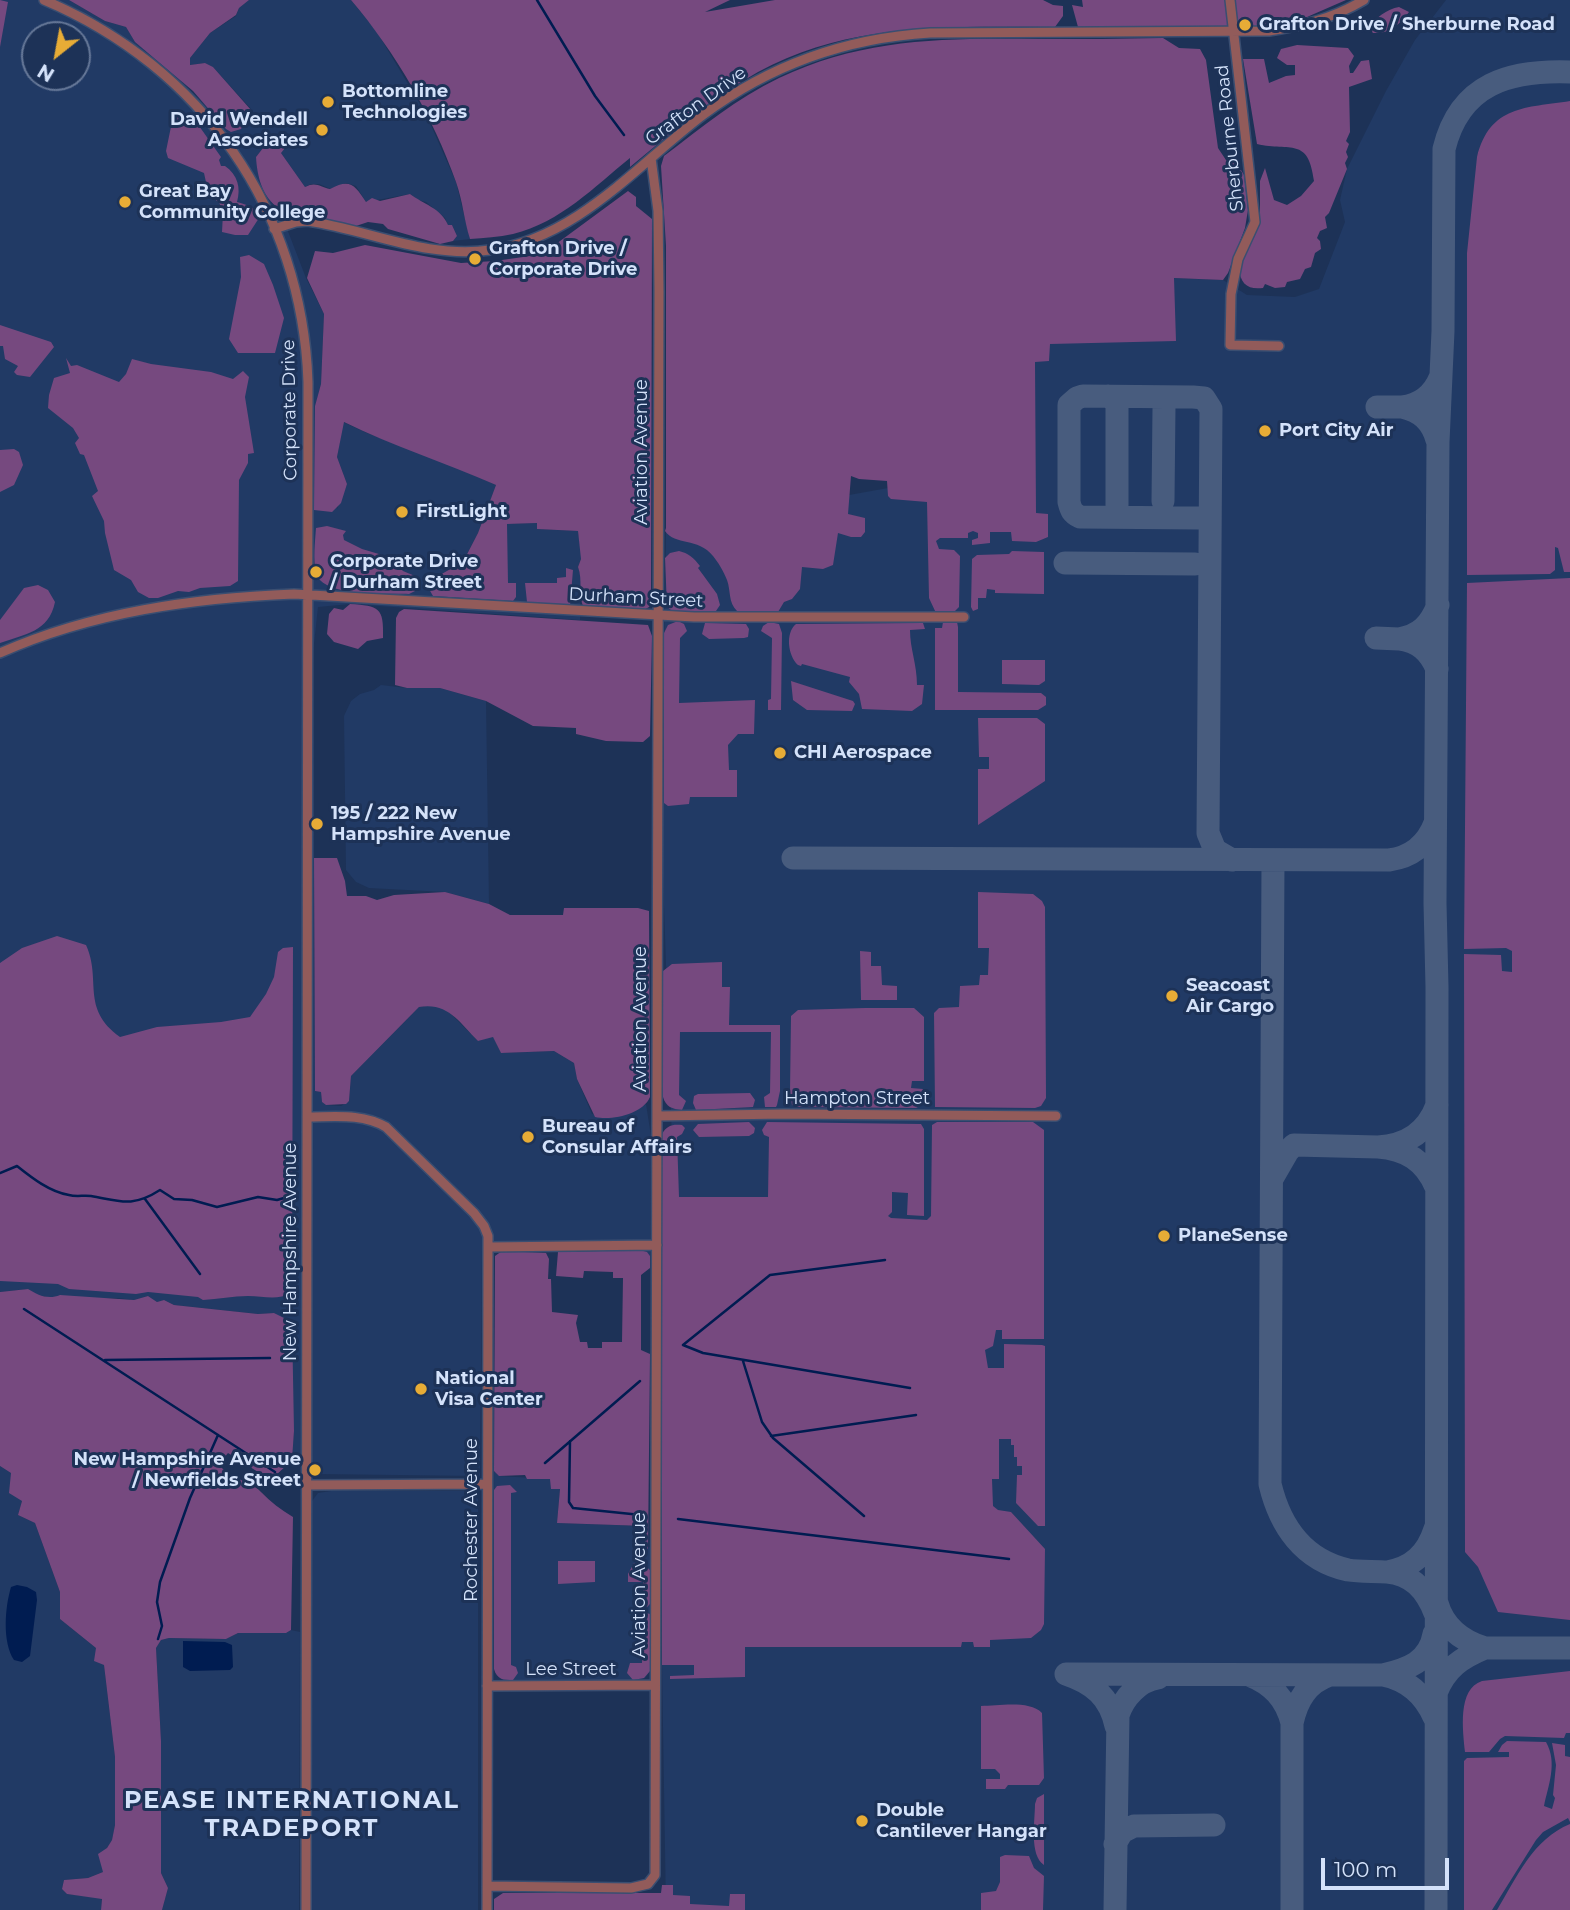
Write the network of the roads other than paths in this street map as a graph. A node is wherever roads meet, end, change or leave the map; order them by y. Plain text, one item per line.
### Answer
1 (44, 0) edge
2 (1230, 0) edge
3 (1364, 0) edge
4 (1234, 33) junction
5 (651, 158) junction
6 (274, 229) junction
7 (1279, 346) dead end
8 (307, 594) junction
9 (658, 616) junction
10 (964, 617) dead end
11 (0, 653) edge
12 (657, 1116) junction
13 (1056, 1116) dead end
14 (307, 1117) junction
15 (657, 1245) junction
16 (489, 1247) junction
17 (487, 1484) junction
18 (306, 1485) junction
19 (656, 1685) junction
20 (487, 1686) junction
21 (487, 1886) junction
22 (306, 1910) edge
23 (487, 1910) edge

1 - 6 street, Corporate Drive
2 - 4 street, Sherburne Road
3 - 4 street, Grafton Drive
4 - 5 street, Grafton Drive
4 - 7 street, Sherburne Road
5 - 6 street, Grafton Drive
5 - 9 street, Aviation Avenue
6 - 8 street, Corporate Drive
8 - 9 street, Durham Street
8 - 11 street, Durham Street
8 - 14 street, New Hampshire Avenue
9 - 10 street, Durham Street
9 - 12 street, Aviation Avenue
12 - 13 street, Hampton Street
12 - 15 street, Aviation Avenue
14 - 16 street, Rochester Avenue
14 - 18 street, New Hampshire Avenue
15 - 16 street
15 - 19 street, Aviation Avenue
16 - 17 street, Rochester Avenue
17 - 18 street
17 - 20 street, Rochester Avenue
18 - 22 street, New Hampshire Avenue
19 - 20 street, Lee Street
19 - 21 street, Aviation Avenue
20 - 21 street, Rochester Avenue
21 - 23 street, Rochester Avenue

